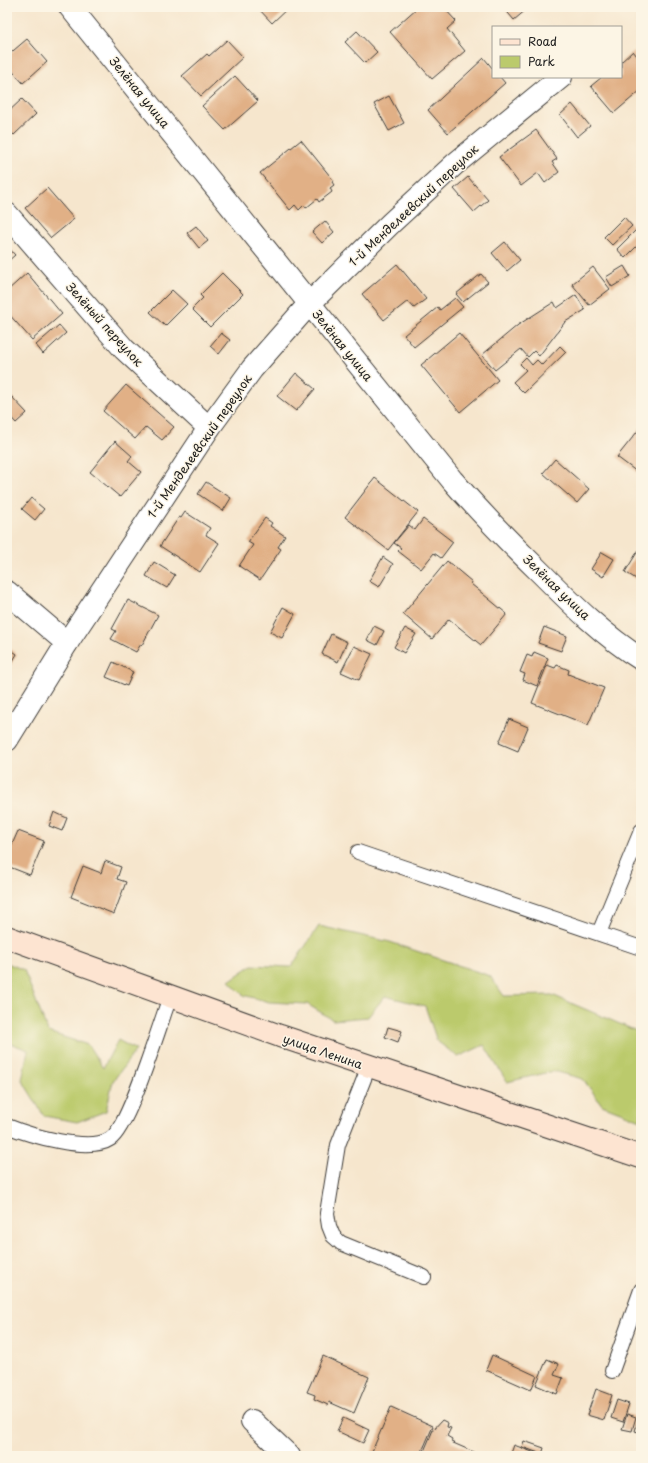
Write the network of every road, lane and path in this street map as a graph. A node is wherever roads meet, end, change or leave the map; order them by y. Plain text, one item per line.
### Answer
1 (70, 7) edge
2 (560, 78) edge
3 (7, 214) edge
4 (310, 303) junction
5 (209, 428) junction
6 (7, 592) edge
7 (67, 643) junction
8 (641, 659) edge
9 (7, 740) edge
10 (641, 831) edge
11 (358, 852) dead end
12 (600, 933) junction
13 (7, 937) edge
14 (641, 948) edge
15 (170, 997) junction
16 (369, 1066) junction
17 (7, 1126) edge
18 (641, 1157) edge
19 (424, 1277) dead end
20 (641, 1290) edge
21 (612, 1371) dead end
22 (252, 1421) dead end
23 (289, 1456) edge

1 - 4 street, Зелёная улица
2 - 4 street, 1-й Менделеевский переулок
3 - 5 street, Зелёный переулок
4 - 5 street, 1-й Менделеевский переулок
4 - 8 street, Зелёная улица
5 - 7 street, 1-й Менделеевский переулок
6 - 7 street
7 - 9 street, 1-й Менделеевский переулок
10 - 12 lane
11 - 12 lane
12 - 14 lane
13 - 15 main road, улица Ленина
15 - 16 main road, улица Ленина
15 - 17 lane
16 - 18 main road, улица Ленина
16 - 19 lane
20 - 21 lane
22 - 23 street

